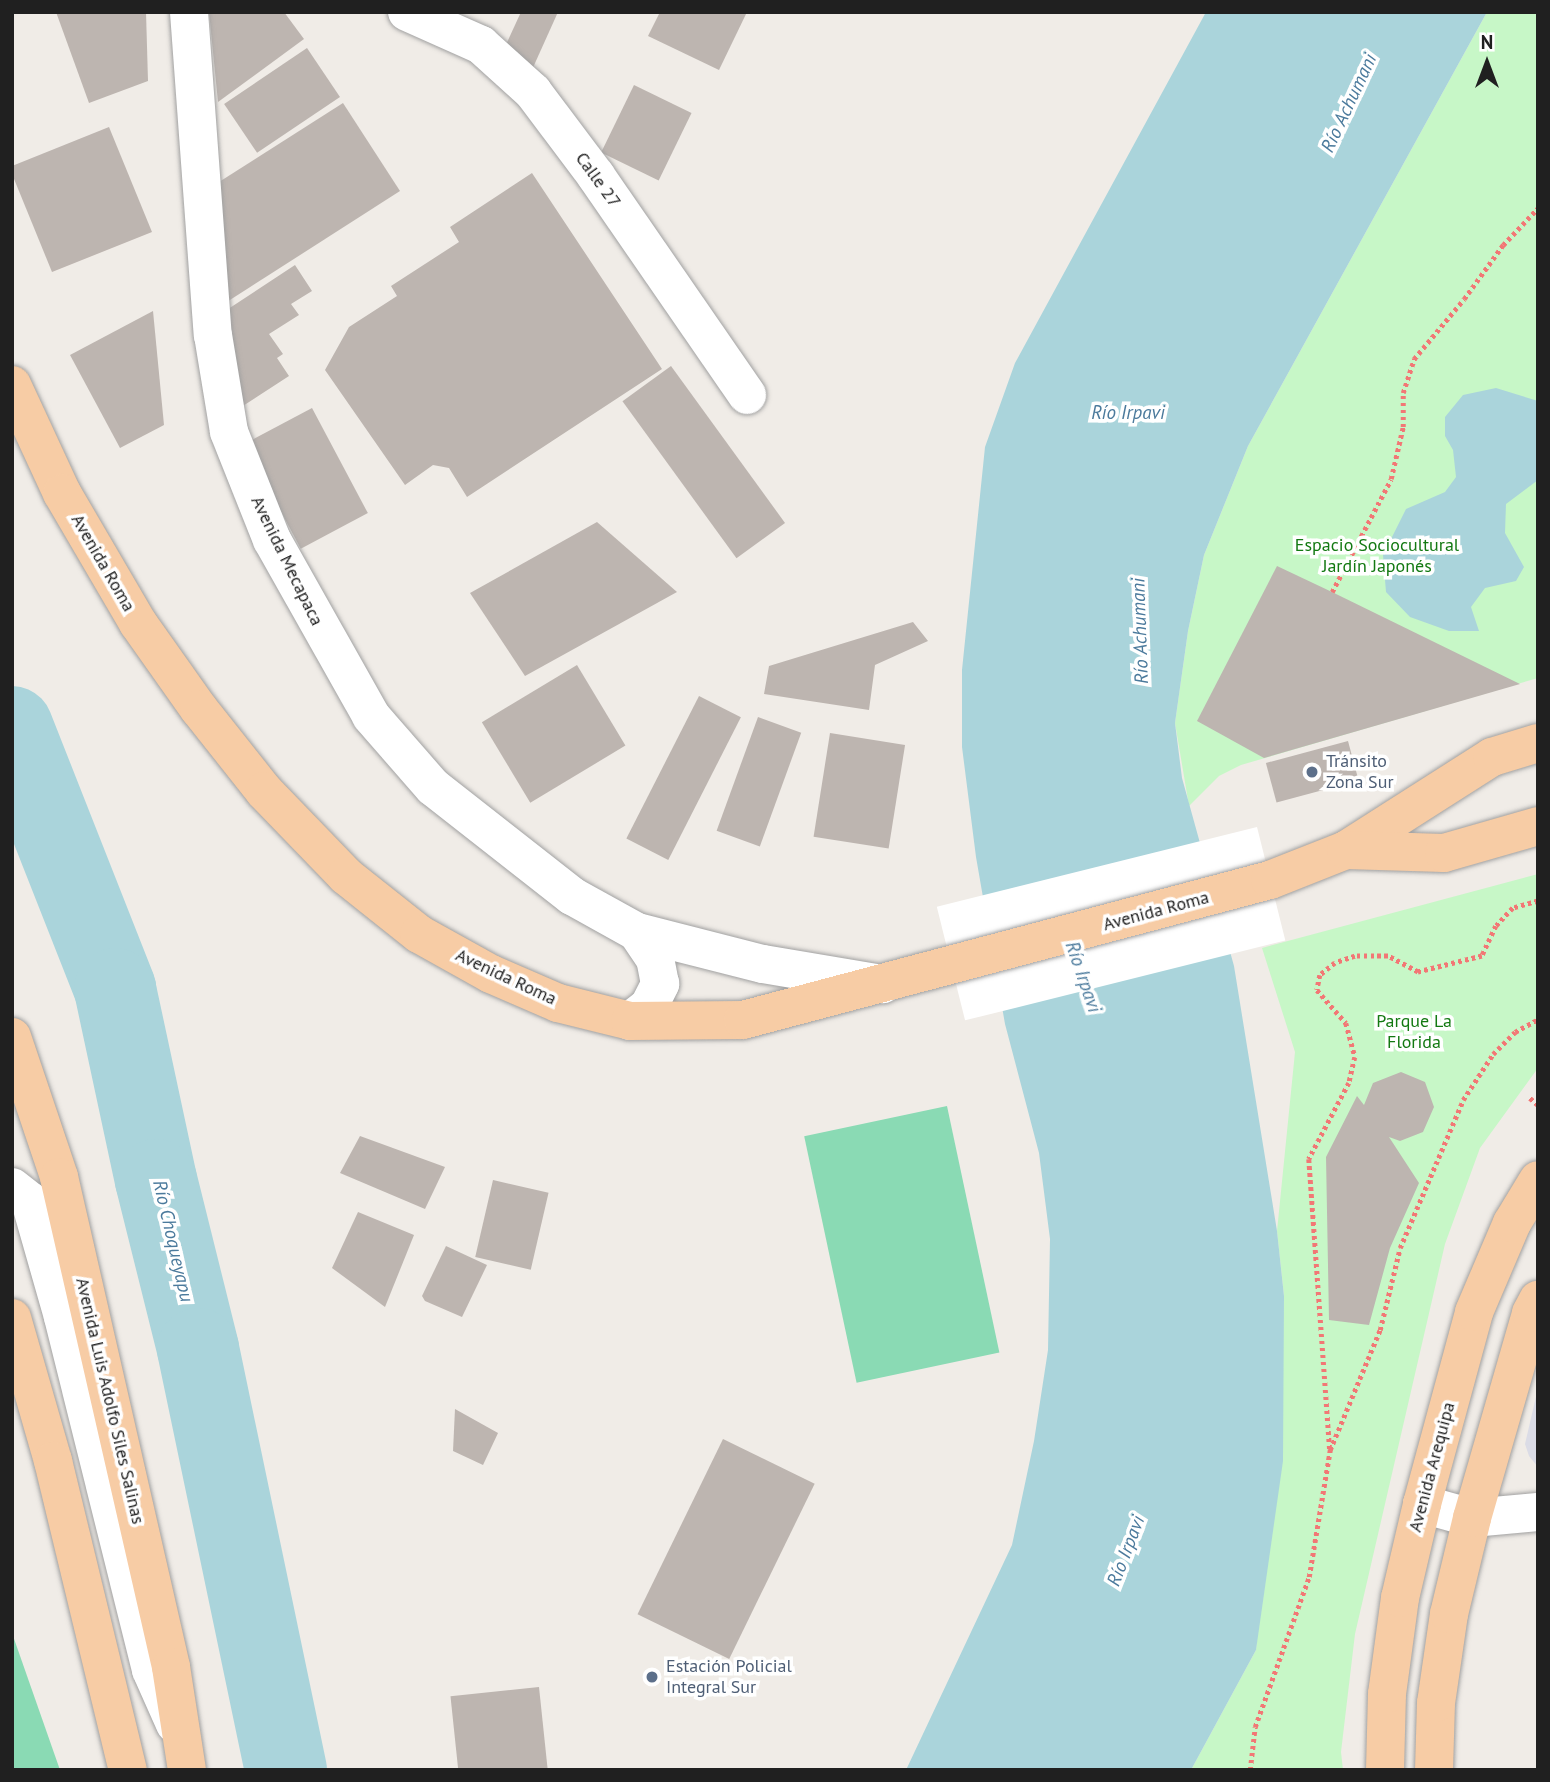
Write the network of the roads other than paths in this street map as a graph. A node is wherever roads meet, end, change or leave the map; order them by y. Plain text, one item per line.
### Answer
1 (189, 12) edge
2 (407, 12) edge
3 (12, 385) edge
4 (747, 396) dead end
5 (1538, 743) edge
6 (1538, 826) edge
7 (1346, 849) junction
8 (637, 932) junction
9 (883, 984) junction
10 (630, 1021) junction
11 (12, 1037) edge
12 (1538, 1180) edge
13 (12, 1187) edge
14 (1538, 1300) edge
15 (12, 1318) edge
16 (1422, 1504) junction
17 (1538, 1512) edge
18 (1472, 1518) junction
19 (184, 1753) edge
20 (128, 1770) edge
21 (1385, 1770) edge
22 (1434, 1770) edge

1 - 8 street, Avenida Mecapaca
2 - 4 street, Calle 27
3 - 10 main road, Avenida Roma
5 - 7 main road, Avenida Roma
6 - 7 main road, Avenida Roma
7 - 9 main road, Avenida Roma
8 - 9 street
8 - 10 street
9 - 10 main road, Avenida Roma
11 - 19 main road, Avenida Luis Adolfo Siles Salinas
12 - 16 main road, Avenida Arequipa
13 - 19 street
14 - 18 main road
15 - 20 main road
16 - 18 street
16 - 21 main road, Avenida Arequipa
17 - 18 street
18 - 22 main road

